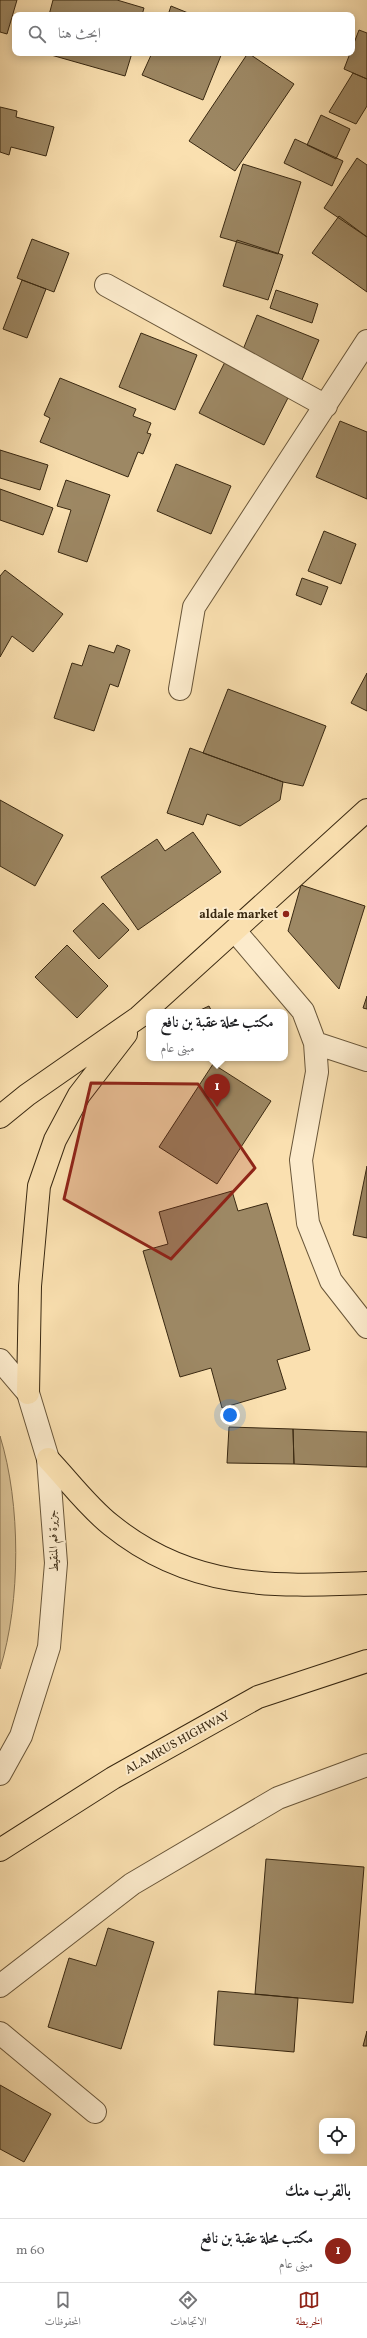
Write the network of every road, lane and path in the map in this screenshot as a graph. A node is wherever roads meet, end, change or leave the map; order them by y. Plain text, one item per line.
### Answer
1 (106, 285) dead end
2 (367, 341) edge
3 (326, 406) junction
4 (180, 689) dead end
5 (367, 810) edge
6 (235, 931) junction
7 (148, 1009) edge
8 (146, 1011) edge
9 (139, 1017) junction
10 (315, 1043) junction
11 (367, 1060) edge
12 (0, 1117) edge
13 (367, 1327) edge
14 (0, 1360) edge
15 (28, 1393) junction
16 (48, 1459) junction
17 (367, 1583) edge
18 (367, 1661) edge
19 (367, 1765) edge
20 (0, 1774) edge
21 (0, 1850) edge
22 (0, 1986) edge
23 (0, 2033) edge
24 (95, 2112) dead end

1 - 3 street
2 - 3 street
3 - 4 street
5 - 6 main road
6 - 7 main road
6 - 10 street
8 - 9 main road
9 - 12 main road
9 - 15 main road
10 - 11 street
10 - 13 street
14 - 15 street, جزيرة فم المنقيط
15 - 16 street, جزيرة فم المنقيط
16 - 17 main road
16 - 20 street, جزيرة فم المنقيط
18 - 21 main road, ALAMRUS HIGHWAY
19 - 22 street
23 - 24 street

